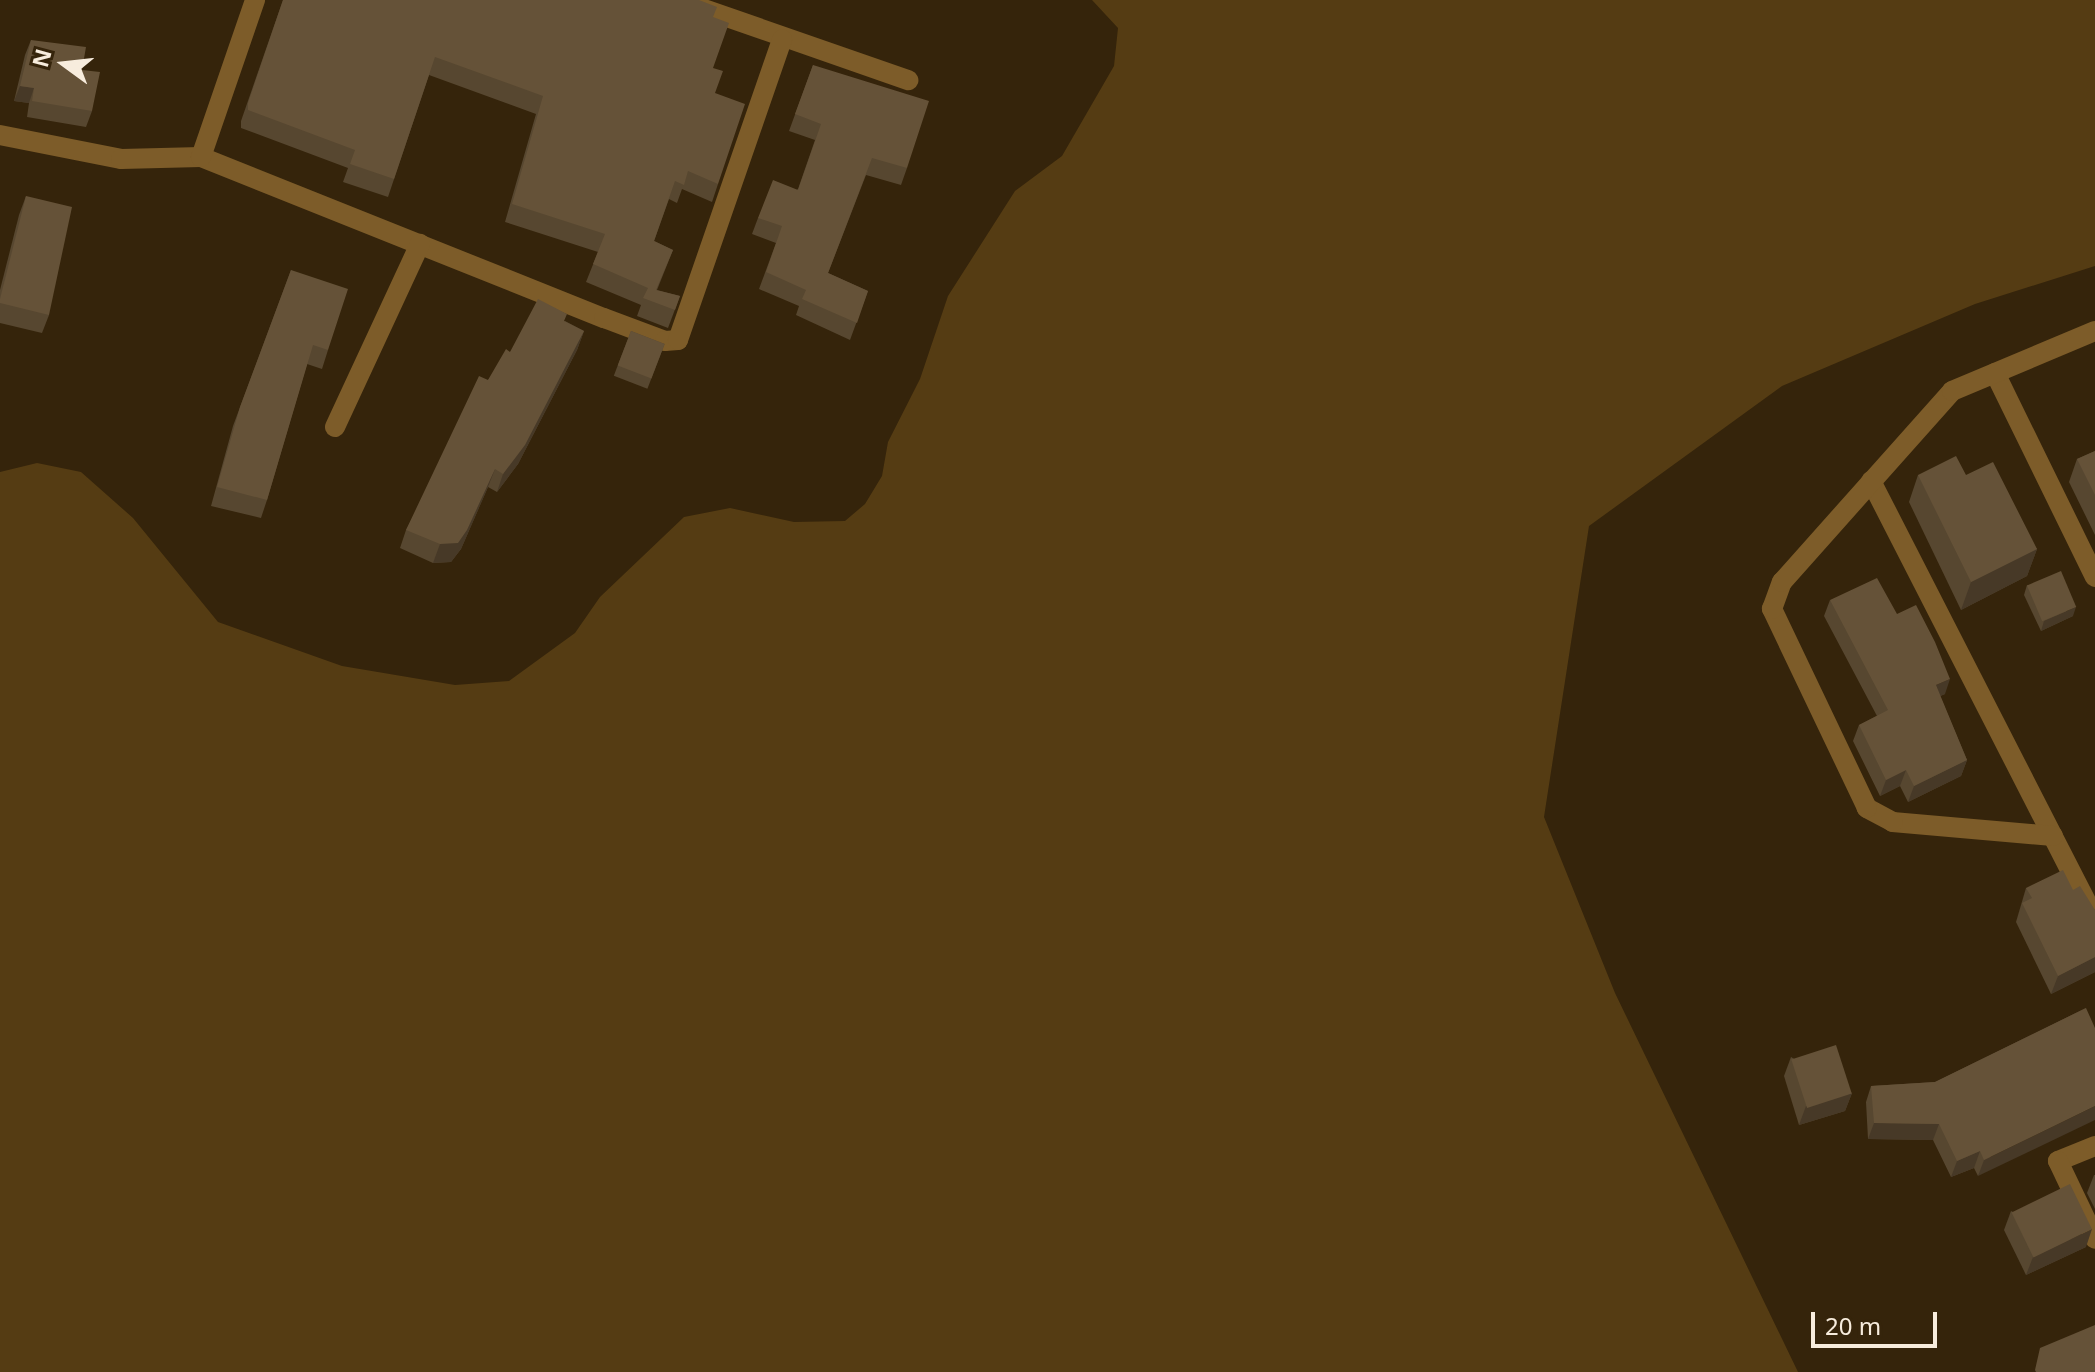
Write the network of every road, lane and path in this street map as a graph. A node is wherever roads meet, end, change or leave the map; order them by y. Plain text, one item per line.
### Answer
1 (255, 0) edge
2 (678, 0) edge
3 (782, 39) junction
4 (908, 80) dead end
5 (0, 135) edge
6 (201, 157) junction
7 (420, 244) junction
8 (2095, 331) edge
9 (1995, 373) junction
10 (335, 427) dead end
11 (1871, 481) junction
12 (2095, 577) edge
13 (2053, 836) junction
14 (2095, 918) edge
15 (2095, 1146) edge
16 (2095, 1239) edge

1 - 6 street
2 - 3 street
3 - 4 street
3 - 7 street
5 - 6 street
6 - 7 street
7 - 10 street
8 - 9 street
9 - 11 street
9 - 12 street
11 - 13 street
11 - 13 street
13 - 14 street
15 - 16 street

